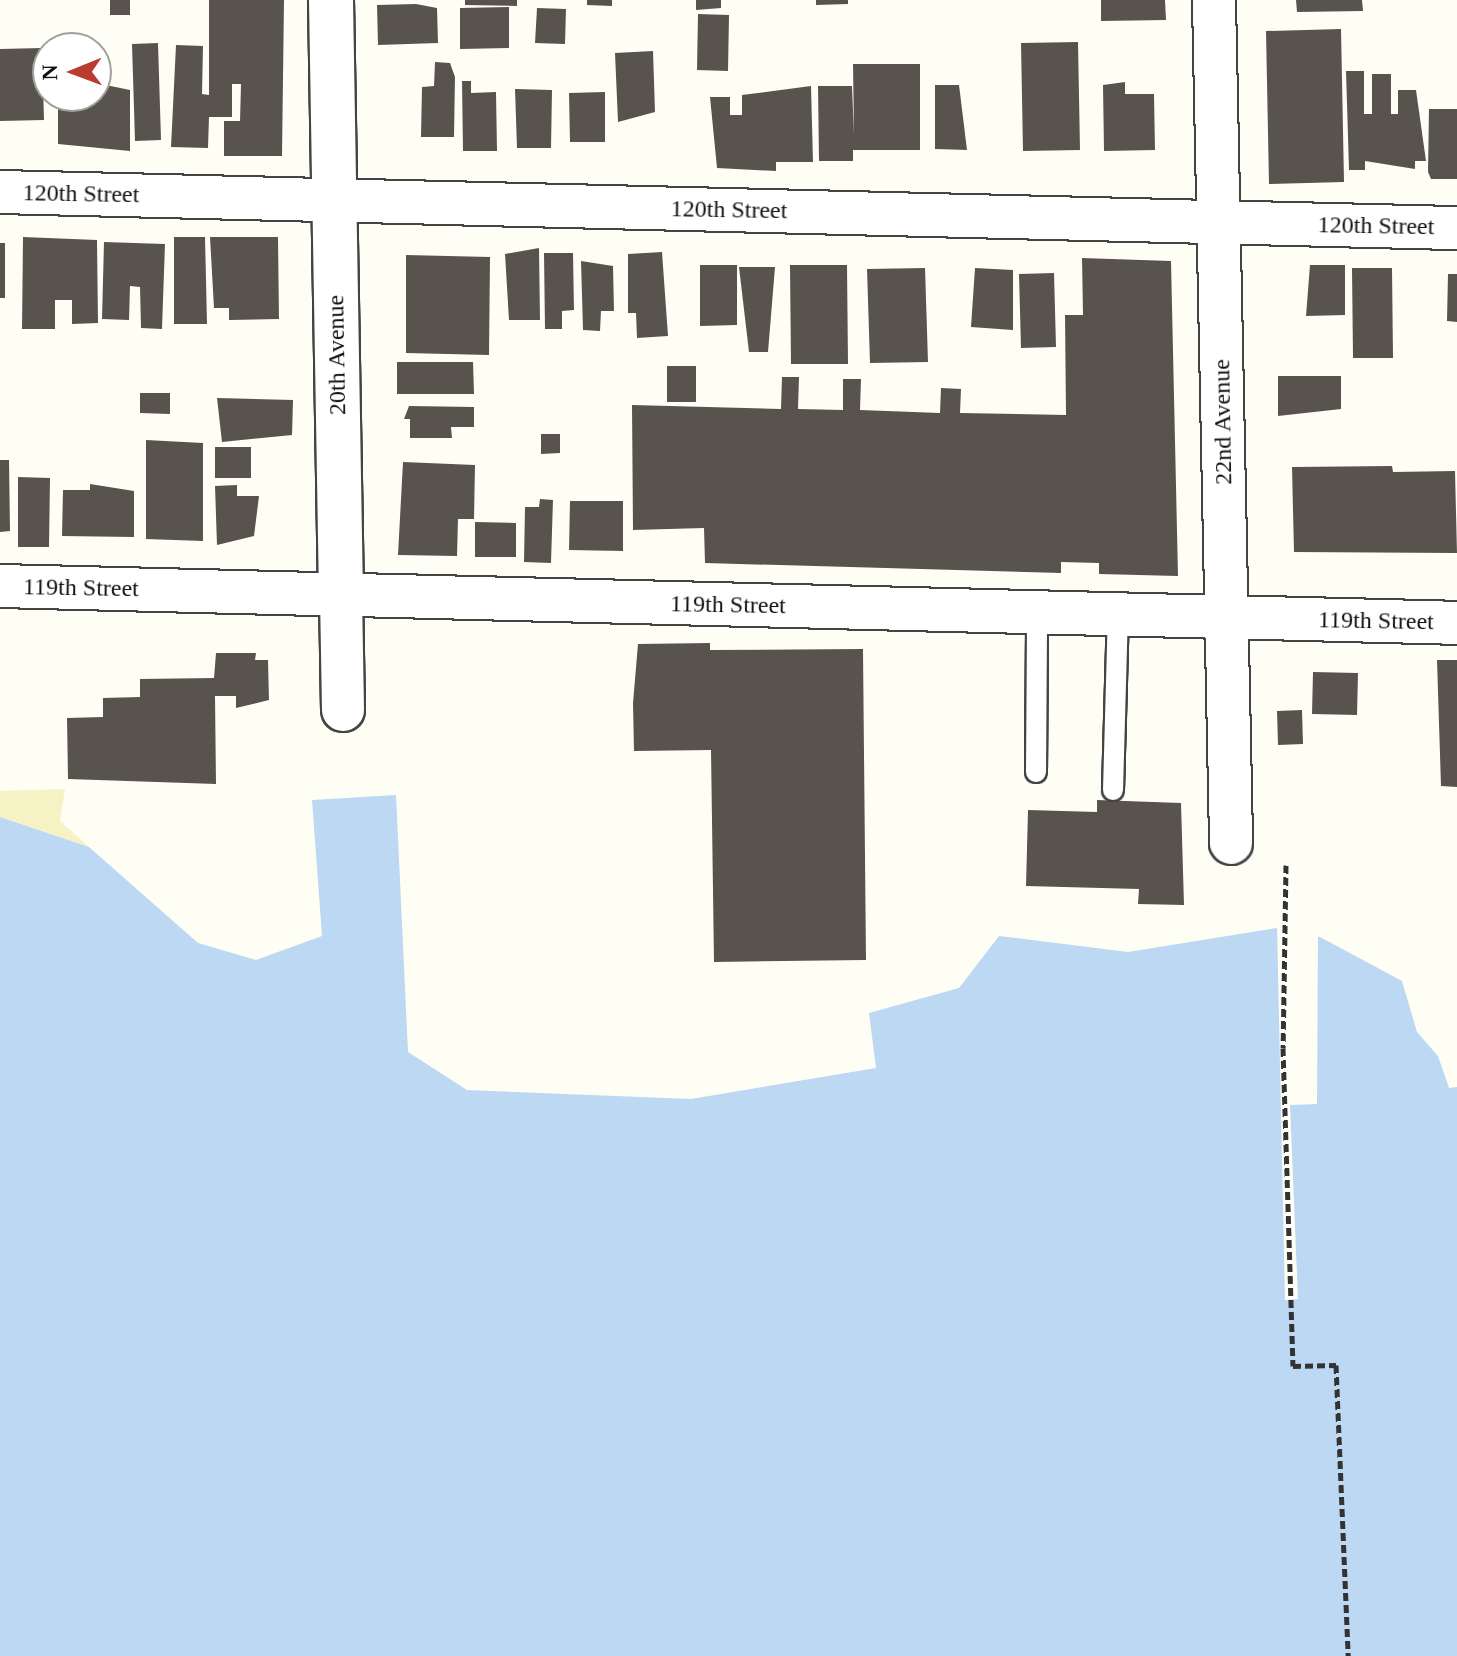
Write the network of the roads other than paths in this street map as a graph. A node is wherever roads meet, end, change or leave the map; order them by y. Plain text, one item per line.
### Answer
1 (331, 0) edge
2 (1214, 0) edge
3 (0, 192) edge
4 (334, 200) junction
5 (1219, 222) junction
6 (1457, 228) edge
7 (0, 586) edge
8 (341, 595) junction
9 (1037, 613) junction
10 (1118, 615) junction
11 (1227, 617) junction
12 (1457, 623) edge
13 (343, 710) dead end
14 (1036, 772) dead end
15 (1113, 790) dead end
16 (1231, 843) dead end

1 - 4 street, 20th Avenue
2 - 5 street, 22nd Avenue
3 - 4 street, 120th Street
4 - 5 street, 120th Street
4 - 8 street, 20th Avenue
5 - 6 street, 120th Street
5 - 11 street, 22nd Avenue
7 - 8 street, 119th Street
8 - 9 street, 119th Street
8 - 13 street, 20th Avenue
9 - 10 street, 119th Street
9 - 14 lane
10 - 11 street, 119th Street
10 - 15 lane
11 - 12 street, 119th Street
11 - 16 street, 22nd Avenue

